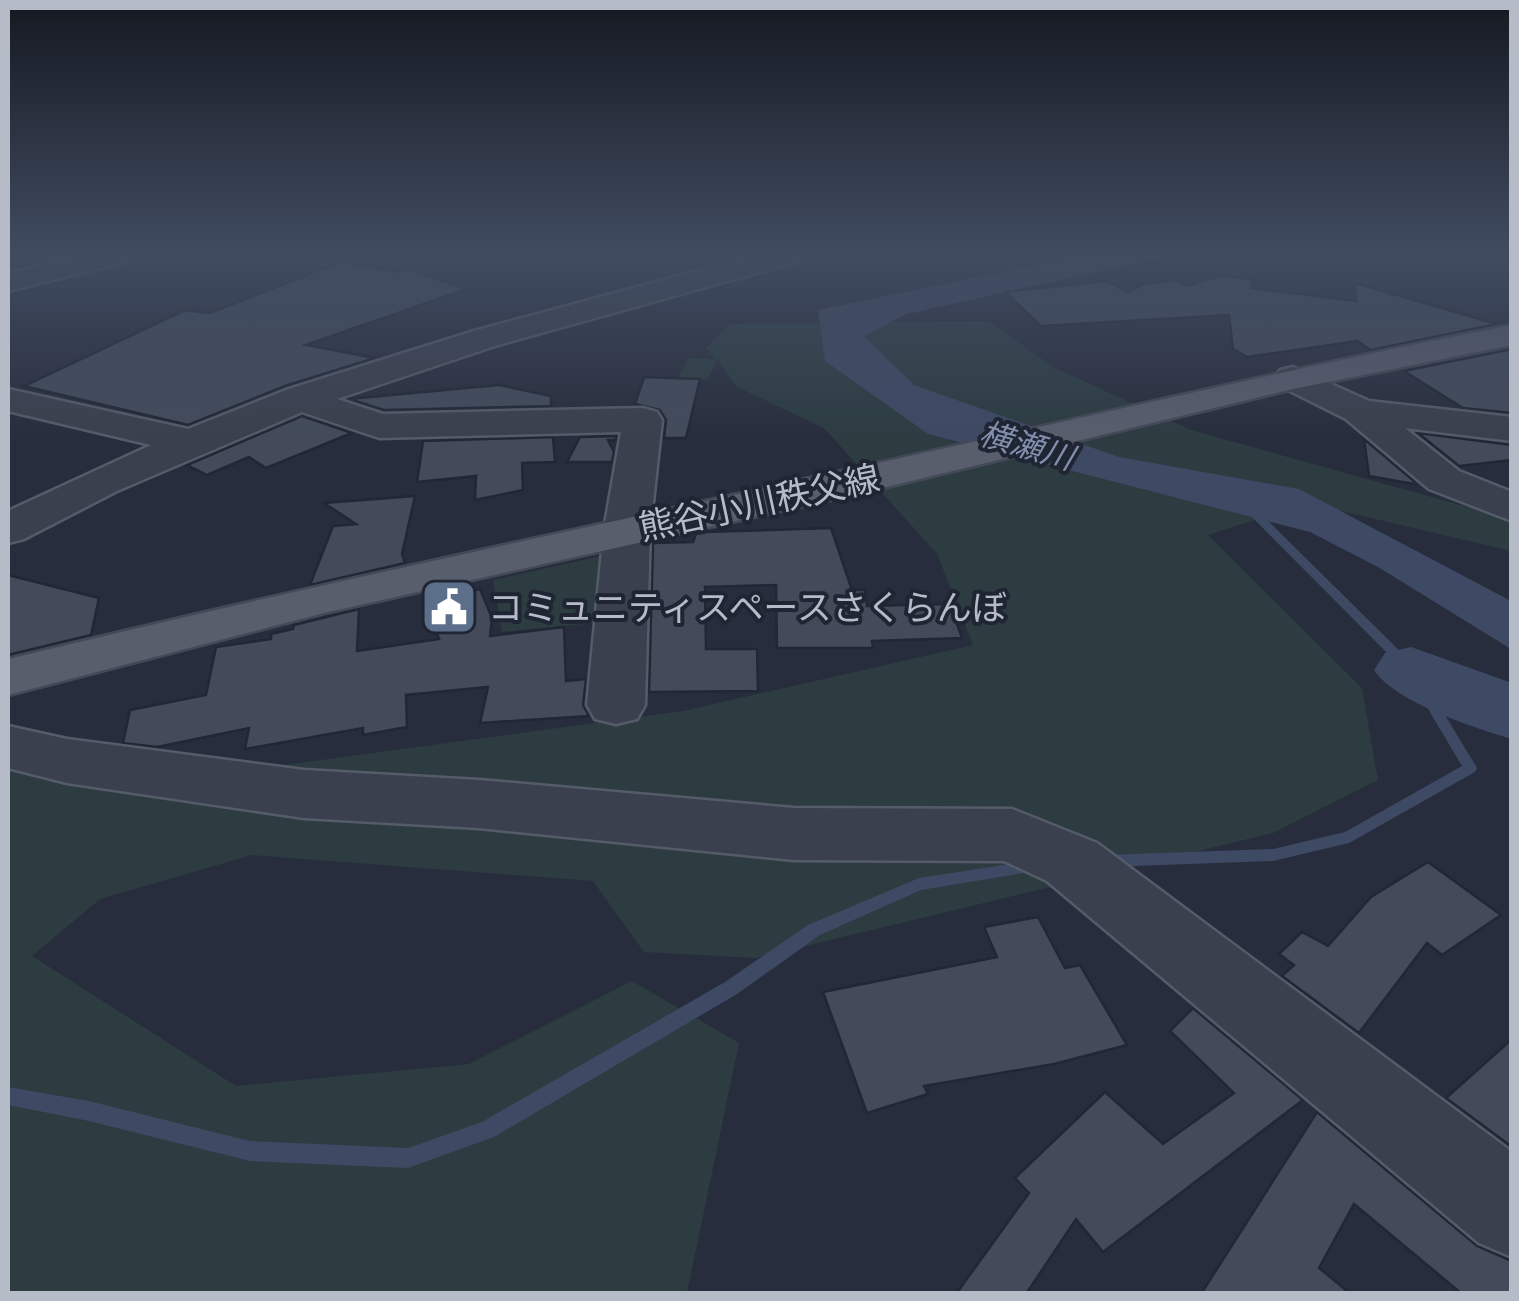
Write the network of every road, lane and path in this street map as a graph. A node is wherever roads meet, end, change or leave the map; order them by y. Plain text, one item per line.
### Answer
1 (554, 317) edge
2 (1512, 335) edge
3 (1293, 378) junction
4 (299, 398) junction
5 (8, 400) edge
6 (1360, 411) junction
7 (1512, 429) edge
8 (188, 441) junction
9 (1512, 508) edge
10 (8, 529) edge
11 (627, 530) junction
12 (8, 677) edge
13 (616, 704) dead end
14 (8, 747) edge
15 (1512, 1210) edge

1 - 4 street
2 - 3 main road, 熊谷小川秩父線
3 - 6 street
3 - 11 main road, 熊谷小川秩父線
4 - 8 street
4 - 11 street
5 - 8 street
6 - 7 street
6 - 9 street
8 - 10 street
11 - 12 main road, 熊谷小川秩父線
11 - 13 street
14 - 15 street

